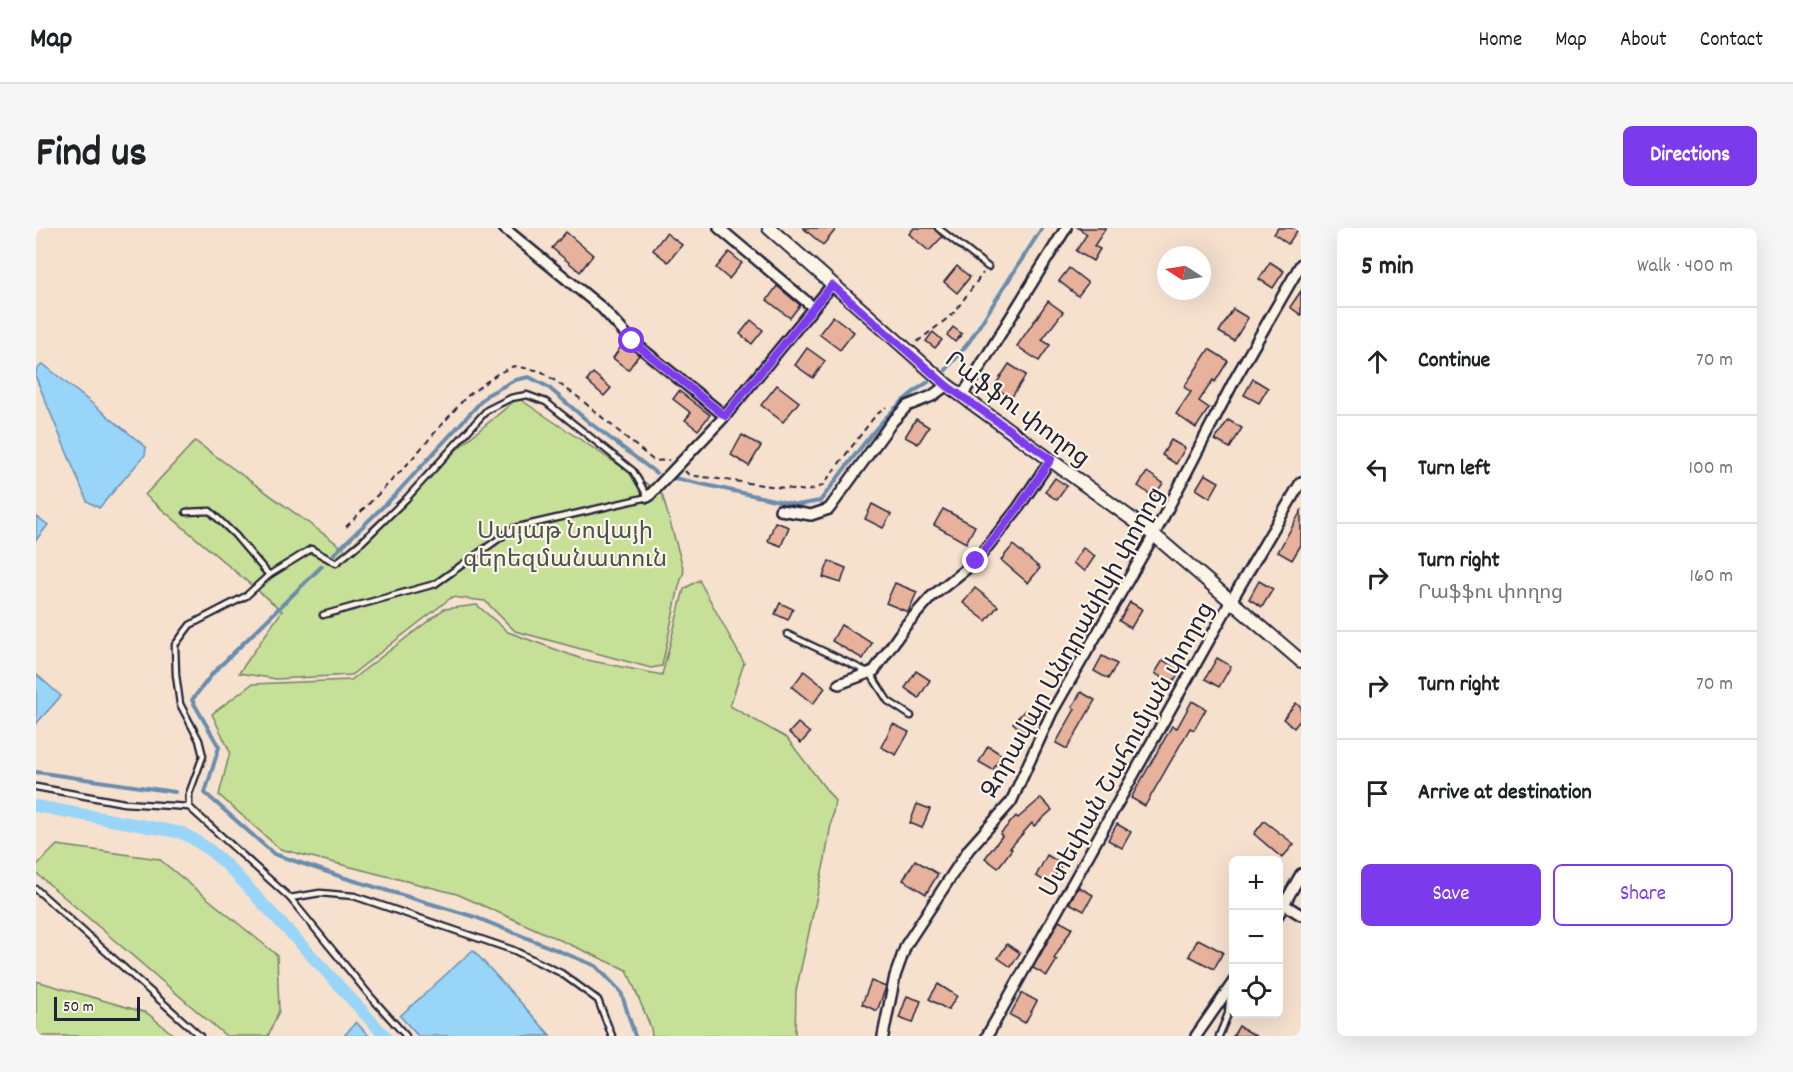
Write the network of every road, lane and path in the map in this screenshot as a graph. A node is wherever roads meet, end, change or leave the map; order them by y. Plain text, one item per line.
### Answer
1 (504, 228) edge
2 (719, 228) edge
3 (769, 228) edge
4 (938, 228) edge
5 (1066, 228) edge
6 (1301, 264) edge
7 (988, 267) joint
8 (832, 285) junction
9 (813, 307) junction
10 (908, 349) junction
11 (947, 386) junction
12 (962, 396) junction
13 (886, 407) dead end
14 (725, 416) junction
15 (1051, 459) junction
16 (679, 465) junction
17 (1301, 482) edge
18 (648, 497) junction
19 (780, 510) dead end
20 (186, 512) dead end
21 (346, 527) dead end
22 (1154, 535) junction
23 (269, 575) junction
24 (1231, 601) junction
25 (322, 615) dead end
26 (787, 634) dead end
27 (1301, 661) edge
28 (870, 673) junction
29 (838, 684) dead end
30 (911, 716) dead end
31 (36, 787) edge
32 (189, 807) junction
33 (1301, 874) edge
34 (36, 889) edge
35 (290, 898) junction
36 (1285, 905) junction
37 (1282, 910) edge
38 (1301, 915) edge
39 (1229, 987) edge
40 (1229, 1006) edge
41 (200, 1036) edge
42 (406, 1036) edge
43 (612, 1036) edge
44 (884, 1036) edge
45 (987, 1036) edge
46 (1196, 1036) edge
47 (1219, 1036) edge

1 - 14 street
2 - 9 street
3 - 8 main road, Րաֆֆու փողոց
4 - 7 lane
5 - 12 street
6 - 22 street, Զորավար Անդրանիկի փողոց
7 - 10 path
8 - 9 street
8 - 10 main road, Րաֆֆու փողոց
9 - 14 street
10 - 11 main road, Րաֆֆու փողոց
11 - 12 main road, Րաֆֆու փողոց
11 - 19 street
12 - 15 main road, Րաֆֆու փողոց
13 - 16 path
14 - 16 street
15 - 22 main road, Րաֆֆու փողոց
15 - 28 street
16 - 18 street
16 - 21 path
17 - 24 street, Ստեփան Շահումյան փողոց
18 - 23 lane
18 - 25 lane
20 - 23 lane
22 - 24 main road, Րաֆֆու փողոց
22 - 44 street, Զորավար Անդրանիկի փողոց
23 - 32 lane
24 - 27 main road, Րաֆֆու փողոց
24 - 45 street, Ստեփան Շահումյան փողոց
26 - 28 lane
28 - 29 street
28 - 30 lane
31 - 32 lane
32 - 35 lane
33 - 36 street
34 - 41 lane
35 - 42 lane
35 - 43 lane
36 - 37 street
36 - 38 street
39 - 46 street
40 - 47 lane

